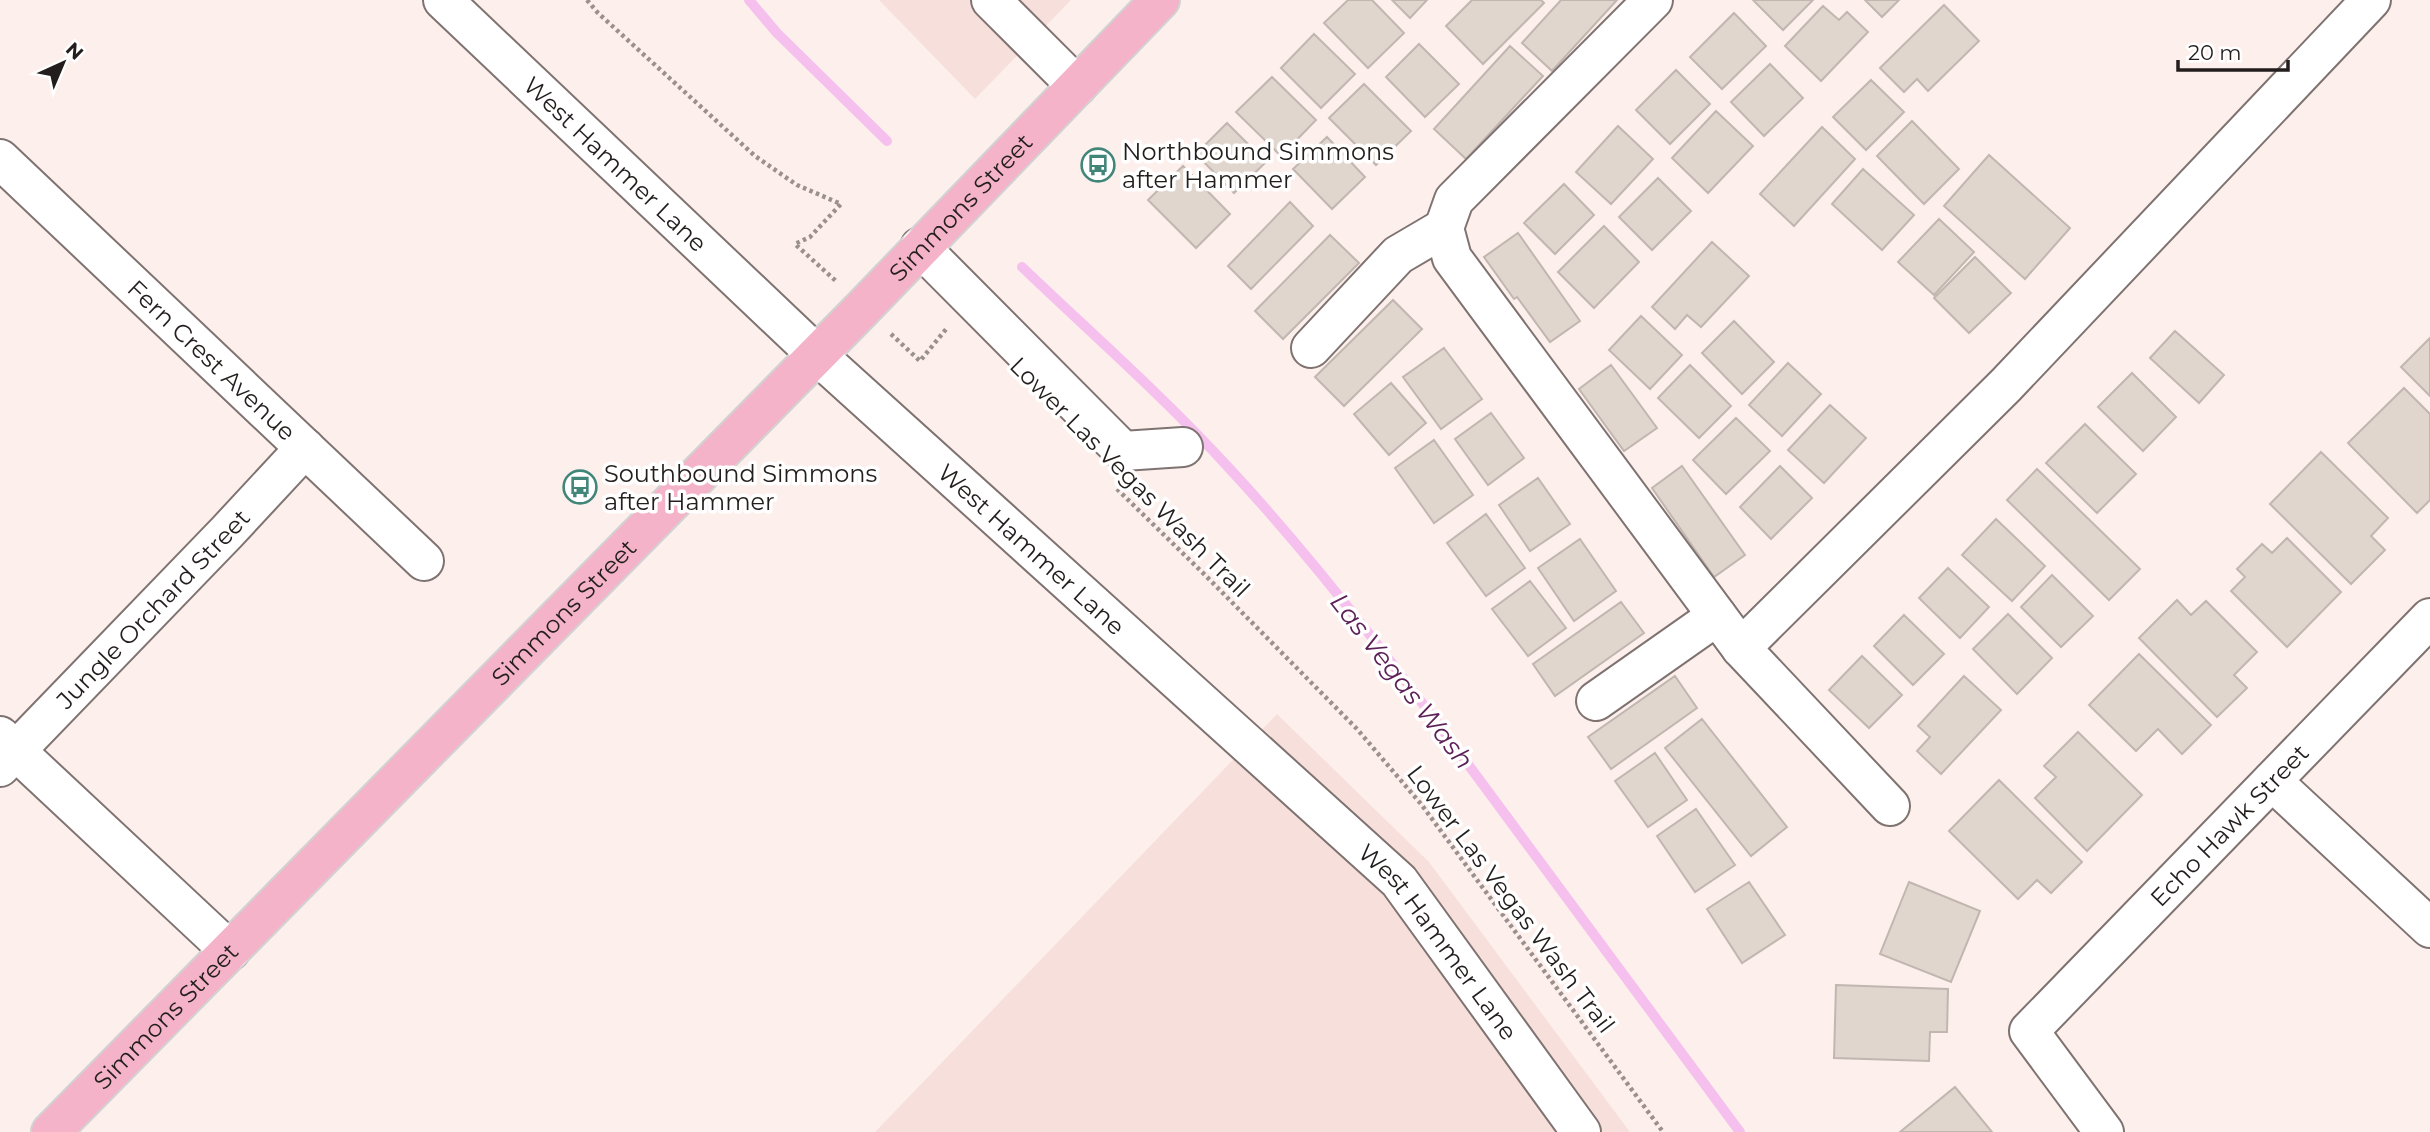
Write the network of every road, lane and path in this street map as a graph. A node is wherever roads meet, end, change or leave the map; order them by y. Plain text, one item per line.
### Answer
1 (443, 0) edge
2 (587, 0) edge
3 (990, 0) edge
4 (1160, 0) edge
5 (1653, 0) edge
6 (2371, 0) edge
7 (1077, 86) junction
8 (0, 159) edge
9 (1444, 228) junction
10 (920, 247) junction
11 (863, 307) junction
12 (950, 324) dead end
13 (1311, 348) dead end
14 (817, 355) junction
15 (1183, 447) dead end
16 (305, 448) junction
17 (1115, 488) dead end
18 (424, 561) dead end
19 (1717, 616) junction
20 (2430, 618) edge
21 (1741, 648) junction
22 (1596, 701) dead end
23 (5, 752) edge
24 (2272, 780) junction
25 (1890, 806) dead end
26 (2430, 929) edge
27 (230, 951) junction
28 (51, 1132) edge
29 (1581, 1132) edge
30 (1663, 1132) edge
31 (2105, 1132) edge

1 - 14 street, West Hammer Lane
2 - 11 path
3 - 7 street
4 - 7 main road, Simmons Street
5 - 9 street
6 - 21 street
7 - 10 main road, Simmons Street
8 - 16 street, Fern Crest Avenue
9 - 13 street
9 - 19 street
10 - 11 main road, Simmons Street
10 - 15 street
11 - 12 path
11 - 14 main road, Simmons Street
14 - 27 main road, Simmons Street
14 - 29 street, West Hammer Lane
16 - 18 street, Fern Crest Avenue
16 - 23 street, Jungle Orchard Street
17 - 30 path, Lower Las Vegas Wash Trail
19 - 21 street
19 - 22 street
20 - 24 street, Echo Hawk Street
21 - 25 street
23 - 27 street
24 - 26 street
24 - 31 street, Echo Hawk Street
27 - 28 main road, Simmons Street

